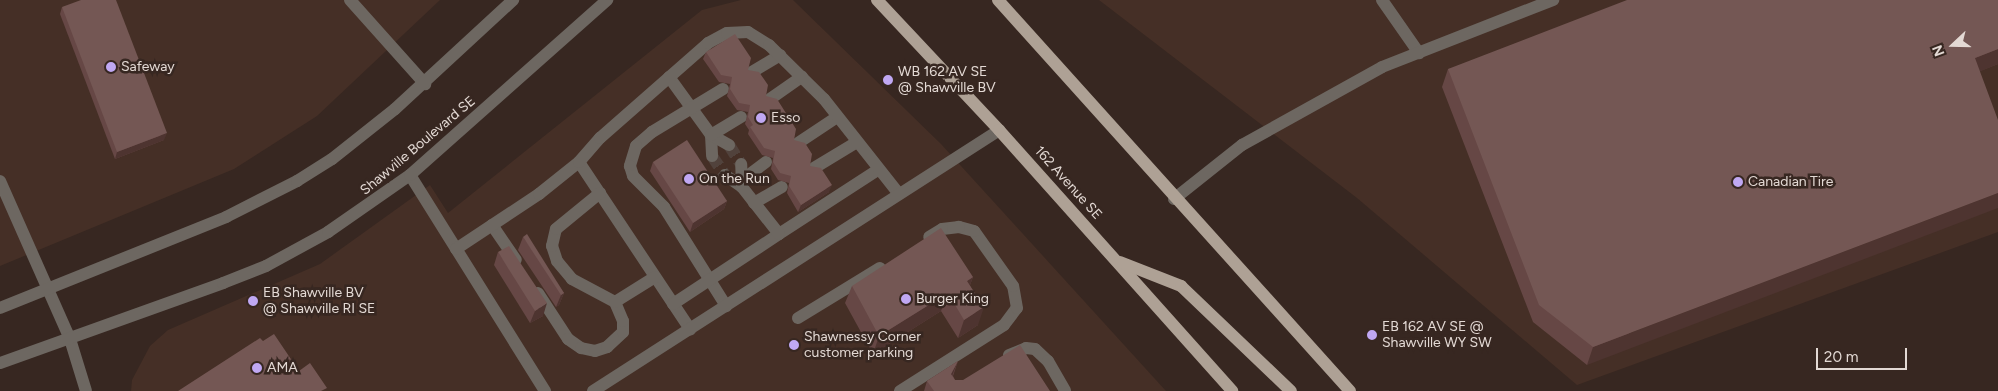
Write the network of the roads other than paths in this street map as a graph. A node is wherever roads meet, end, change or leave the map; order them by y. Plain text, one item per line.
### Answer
1 (350, 0) edge
2 (513, 0) edge
3 (607, 0) edge
4 (877, 0) edge
5 (998, 0) edge
6 (1009, 0) edge
7 (1382, 0) edge
8 (1553, 0) edge
9 (1039, 48) junction
10 (1419, 53) junction
11 (780, 55) junction
12 (752, 72) edge
13 (669, 77) junction
14 (802, 77) junction
15 (425, 84) junction
16 (723, 90) dead end
17 (770, 98) edge
18 (692, 108) junction
19 (741, 117) dead end
20 (837, 117) junction
21 (999, 130) junction
22 (711, 135) junction
23 (857, 142) junction
24 (798, 143) edge
25 (729, 145) tunnel mouth
26 (712, 156) tunnel mouth
27 (579, 162) junction
28 (766, 162) dead end
29 (741, 164) tunnel mouth
30 (814, 168) edge
31 (878, 169) junction
32 (410, 175) junction
33 (724, 175) tunnel mouth
34 (0, 181) edge
35 (742, 184) junction
36 (782, 187) dead end
37 (600, 193) junction
38 (898, 194) junction
39 (1174, 199) junction
40 (754, 203) junction
41 (492, 225) junction
42 (779, 234) junction
43 (917, 245) edge
44 (456, 249) junction
45 (891, 261) edge
46 (1118, 261) junction
47 (655, 277) junction
48 (707, 281) junction
49 (47, 289) junction
50 (615, 302) junction
51 (673, 304) junction
52 (726, 306) junction
53 (0, 308) edge
54 (798, 318) dead end
55 (690, 329) junction
56 (70, 339) junction
57 (999, 362) edge
58 (0, 363) edge
59 (86, 391) edge
60 (545, 391) edge
61 (594, 391) edge
62 (900, 391) edge
63 (1065, 391) edge
64 (1232, 391) edge
65 (1291, 391) edge
66 (1350, 391) edge

1 - 15 street
2 - 15 street
3 - 32 street, Shawville Boulevard SE
4 - 21 main road, 162 Avenue SE
5 - 9 main road
6 - 9 main road
7 - 10 street
8 - 10 street
9 - 39 main road
10 - 39 street
11 - 12 street
11 - 13 street
11 - 14 street
13 - 18 street
13 - 27 street
14 - 17 street
14 - 20 street
15 - 49 street
16 - 18 street
18 - 22 street
18 - 48 street
19 - 22 street
20 - 23 street
20 - 24 street
21 - 38 street
21 - 46 main road, 162 Avenue SE
22 - 25 street
22 - 26 street
23 - 30 street
23 - 31 street
27 - 37 street
27 - 41 street
28 - 35 street
29 - 35 street
31 - 38 street
31 - 42 street
32 - 44 street
32 - 56 street, Shawville Boulevard SE
33 - 35 street
34 - 49 street
35 - 40 street
36 - 40 street
37 - 47 street
37 - 50 street
38 - 52 street
39 - 66 main road
40 - 42 street
41 - 44 street
41 - 50 street
42 - 48 street
43 - 62 street
44 - 60 street
45 - 54 street
46 - 64 main road, 162 Avenue SE
46 - 65 main road
47 - 50 street
47 - 51 street
48 - 51 street
48 - 52 street
49 - 53 street
49 - 56 street
51 - 55 street
52 - 55 street
55 - 61 street
56 - 58 street, Shawville Boulevard SE
56 - 59 street
57 - 63 street

